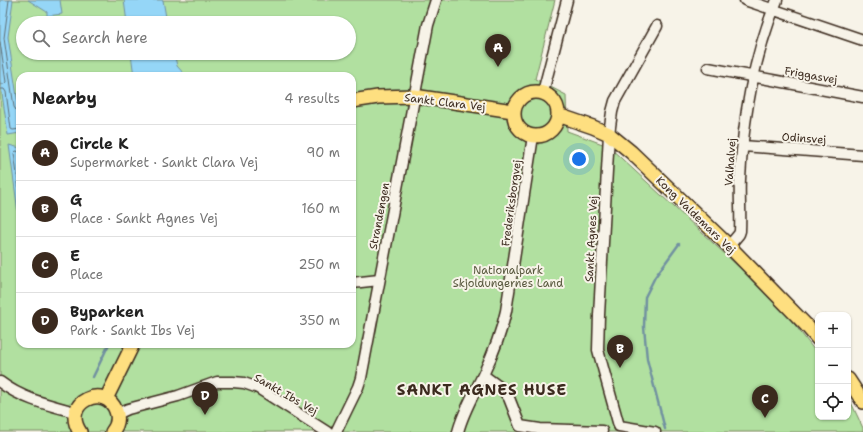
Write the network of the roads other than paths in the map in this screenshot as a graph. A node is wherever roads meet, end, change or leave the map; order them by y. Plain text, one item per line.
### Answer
1 (436, 0) edge
2 (568, 0) edge
3 (745, 0) edge
4 (775, 5) edge
5 (657, 26) dead end
6 (863, 40) edge
7 (708, 68) dead end
8 (754, 77) junction
9 (543, 92) junction
10 (414, 96) junction
11 (863, 97) edge
12 (356, 100) edge
13 (513, 111) junction
14 (558, 115) junction
15 (609, 134) junction
16 (533, 136) junction
17 (743, 146) junction
18 (863, 155) edge
19 (729, 246) junction
20 (380, 280) junction
21 (356, 283) edge
22 (815, 336) edge
23 (131, 348) edge
24 (483, 375) junction
25 (0, 382) edge
26 (851, 384) edge
27 (106, 399) junction
28 (863, 402) edge
29 (75, 412) junction
30 (117, 414) junction
31 (602, 430) dead end
32 (80, 432) edge
33 (112, 432) edge
34 (327, 432) edge
35 (336, 432) edge
36 (458, 432) edge
37 (655, 432) edge

1 - 10 street, Strandengen
2 - 9 street
3 - 4 street
4 - 6 street
4 - 8 street, Valhalvej
5 - 15 street, Sankt Agnes Vej
7 - 8 street
8 - 11 street, Friggasvej
8 - 17 street, Valhalvej
9 - 13 main road
9 - 14 main road
10 - 12 main road, Sankt Clara Vej
10 - 13 main road, Sankt Clara Vej
10 - 20 street, Strandengen
13 - 16 main road
14 - 15 main road, Kong Valdemars Vej
14 - 16 main road
15 - 19 main road, Kong Valdemars Vej
15 - 37 street, Sankt Agnes Vej
16 - 24 street, Frederiksborgvej
17 - 18 street, Odinsvej
17 - 19 street, Valhalvej
19 - 22 main road, Kong Valdemars Vej
20 - 21 street
20 - 35 street, Strandengen
23 - 27 main road
24 - 31 street
24 - 36 street, Frederiksborgvej
25 - 29 street
26 - 28 main road
27 - 29 main road
27 - 30 main road
29 - 32 main road
30 - 33 main road
30 - 34 street, Sankt Ibs Vej

